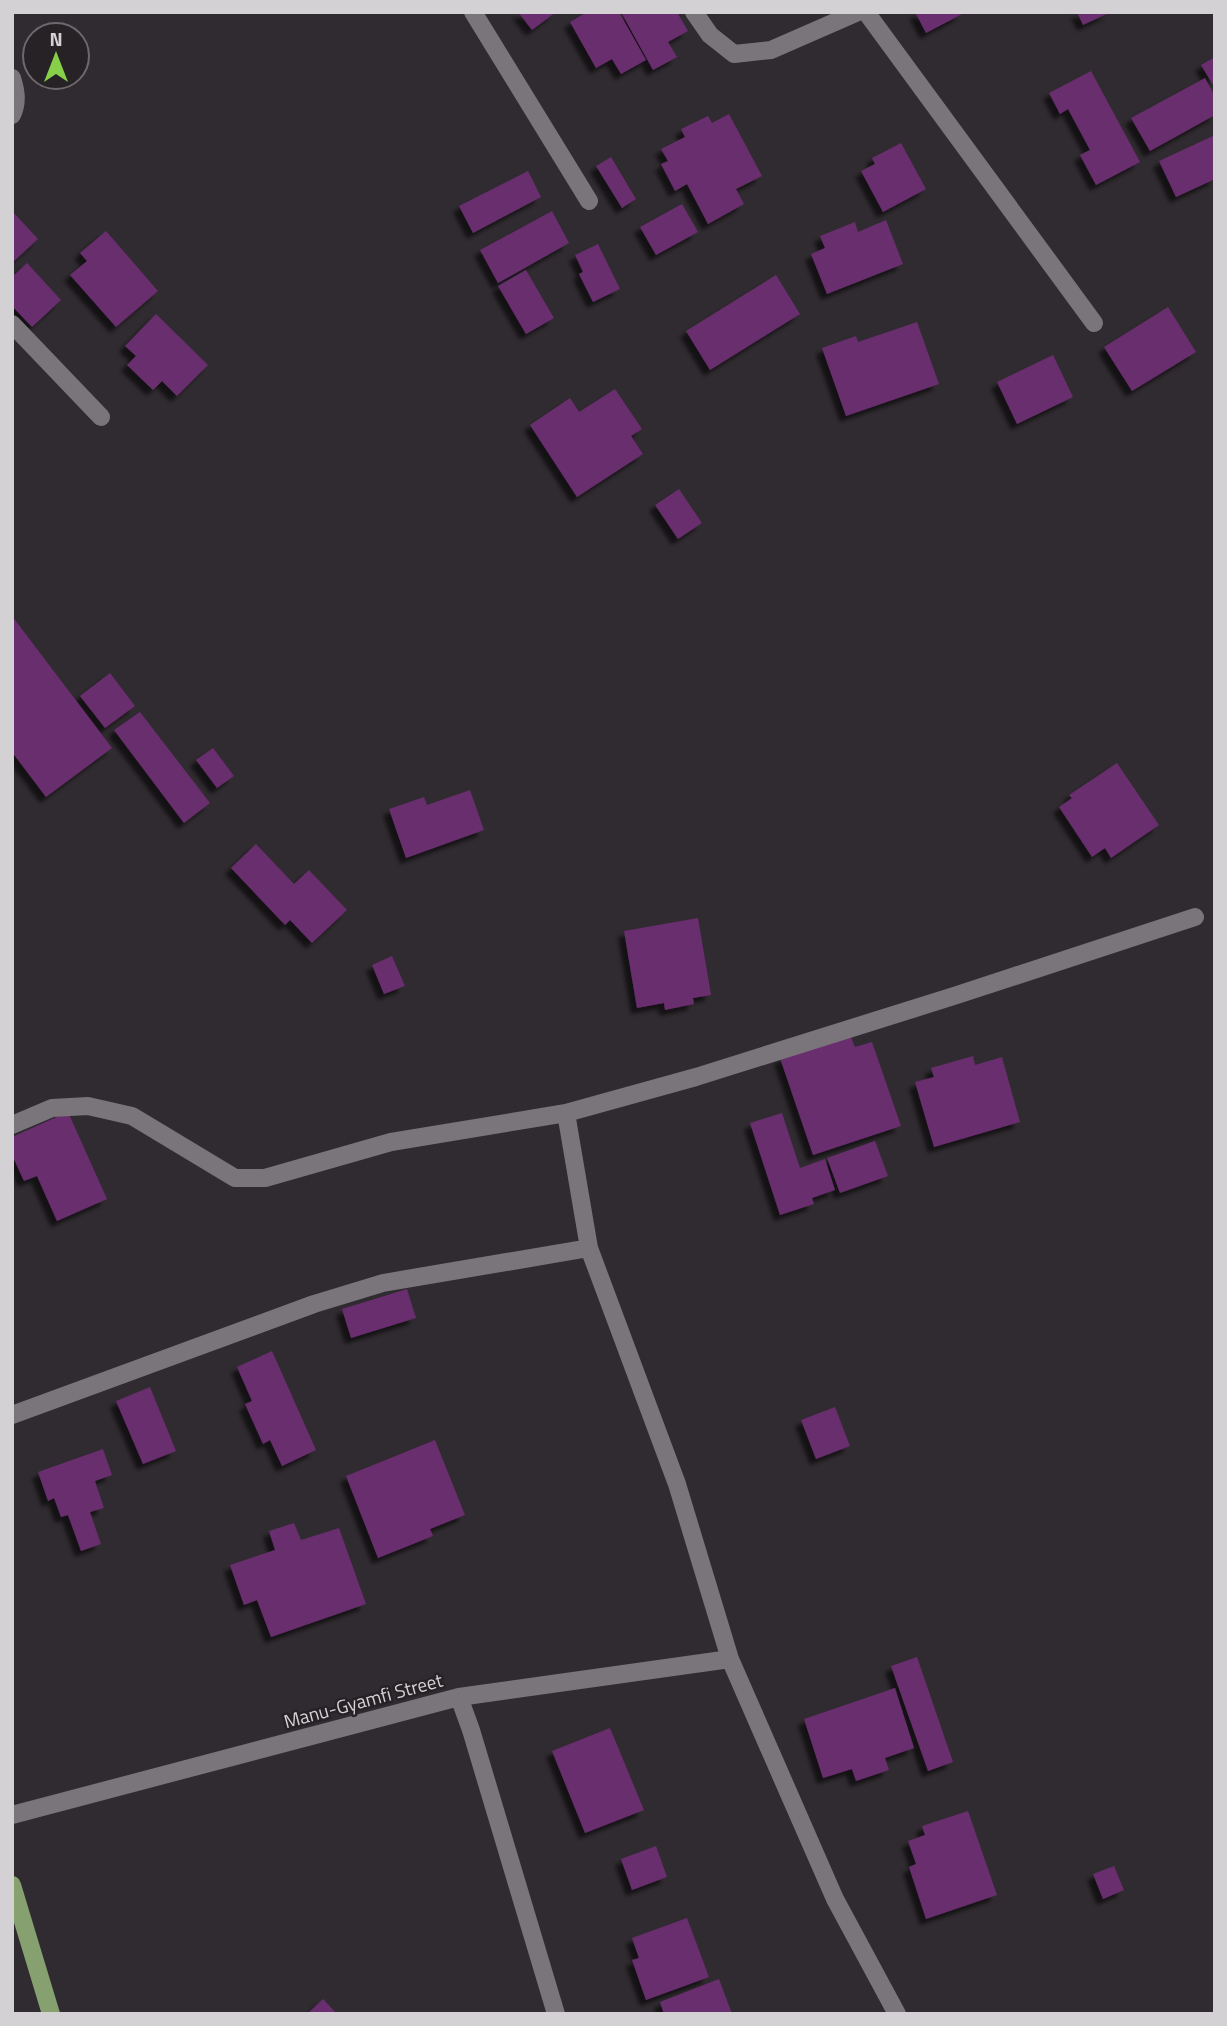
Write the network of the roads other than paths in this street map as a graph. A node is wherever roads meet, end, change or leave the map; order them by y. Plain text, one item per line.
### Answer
1 (474, 12) edge
2 (694, 12) edge
3 (858, 12) edge
4 (866, 12) edge
5 (12, 78) edge
6 (12, 116) edge
7 (589, 201) dead end
8 (1094, 323) dead end
9 (12, 324) edge
10 (101, 417) dead end
11 (1195, 917) dead end
12 (566, 1113) junction
13 (12, 1125) edge
14 (589, 1248) junction
15 (12, 1415) edge
16 (730, 1659) junction
17 (458, 1696) junction
18 (12, 1815) edge
19 (12, 1885) edge
20 (51, 2014) edge
21 (556, 2014) edge
22 (897, 2014) edge

1 - 7 street
2 - 3 street
4 - 8 street
5 - 6 street
9 - 10 street
11 - 12 street
12 - 13 street
12 - 14 street
14 - 15 street
14 - 16 street
16 - 17 street, Manu-Gyamfi Street
16 - 22 street
17 - 18 street, Manu-Gyamfi Street
17 - 21 street
19 - 20 main road

